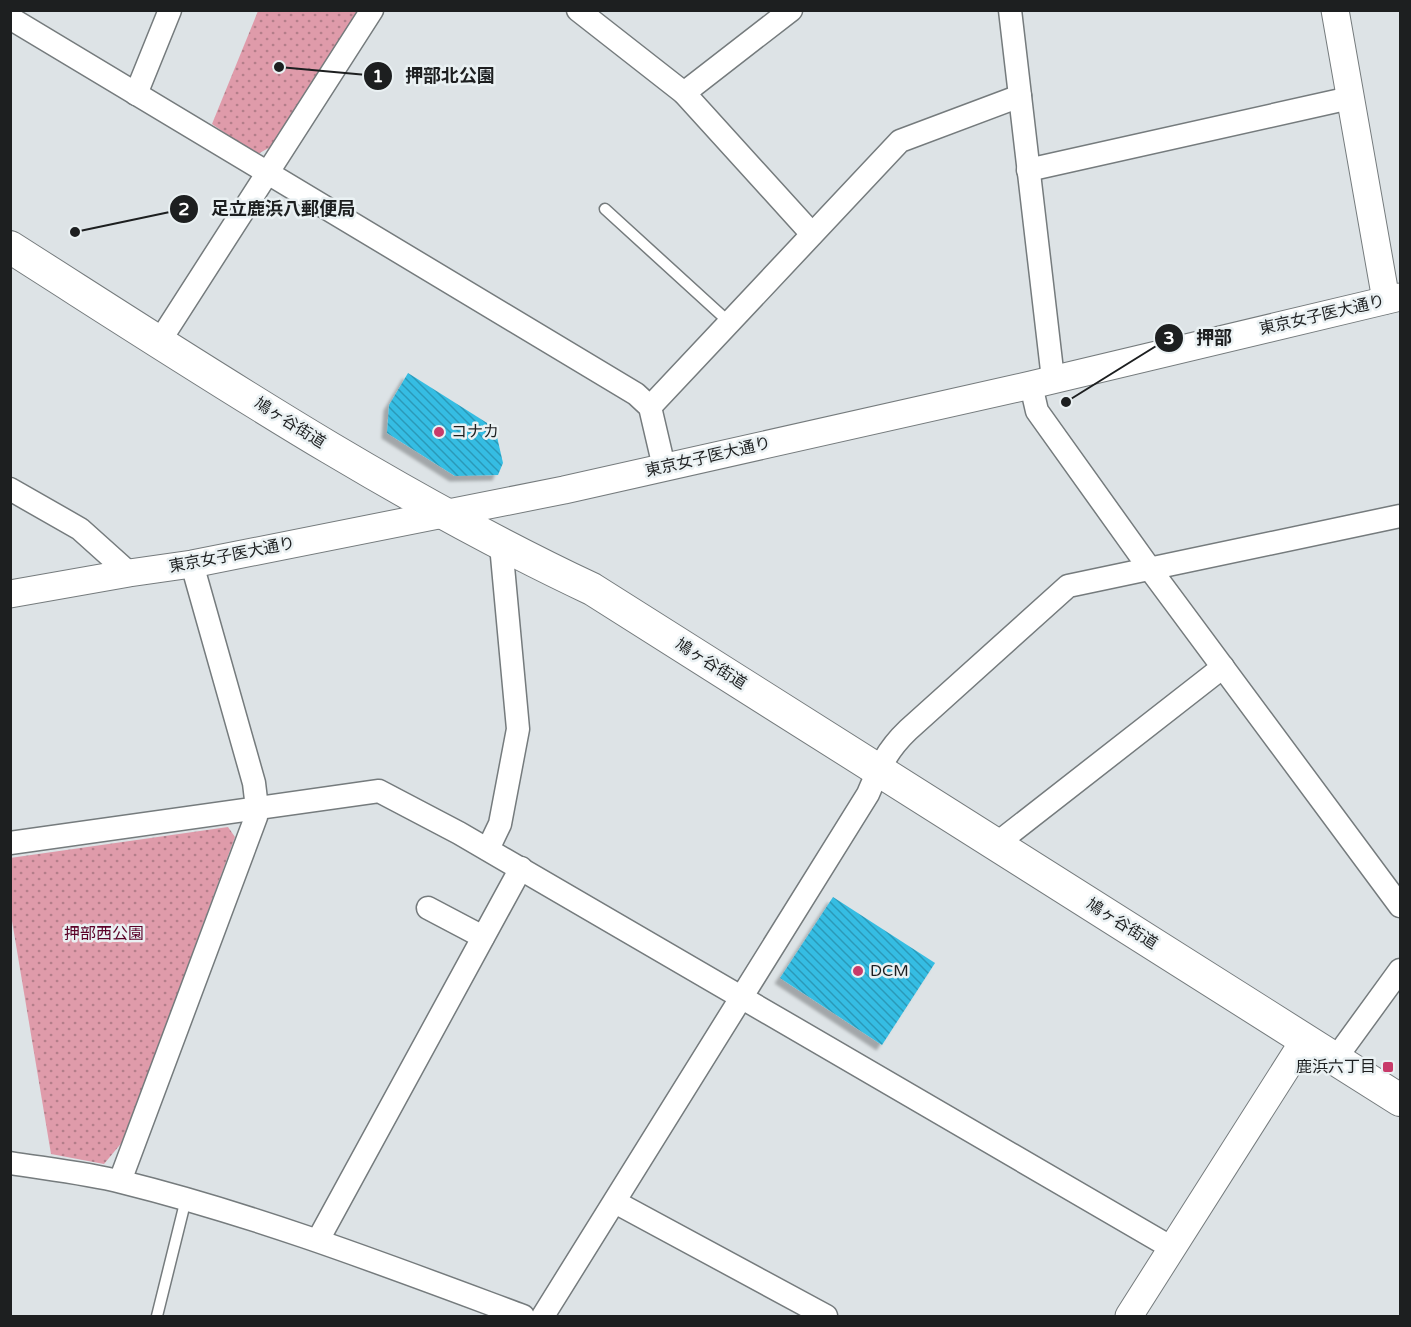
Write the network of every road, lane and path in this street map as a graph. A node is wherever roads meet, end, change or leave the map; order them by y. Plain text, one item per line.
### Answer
1 (170, 10) edge
2 (372, 10) edge
3 (578, 10) edge
4 (791, 10) edge
5 (1010, 10) edge
6 (1335, 10) edge
7 (10, 18) edge
8 (684, 93) junction
9 (136, 94) junction
10 (1020, 96) junction
11 (1350, 98) junction
12 (1028, 170) junction
13 (268, 174) junction
14 (605, 209) dead end
15 (813, 234) junction
16 (10, 247) edge
17 (1393, 298) edge
18 (730, 323) junction
19 (159, 342) junction
20 (1042, 382) junction
21 (650, 407) junction
22 (664, 467) junction
23 (10, 489) edge
24 (447, 515) junction
25 (1401, 516) edge
26 (501, 545) junction
27 (192, 564) junction
28 (1150, 569) junction
29 (129, 573) junction
30 (10, 594) edge
31 (1223, 667) junction
32 (878, 770) junction
33 (257, 808) junction
34 (10, 843) edge
35 (995, 845) junction
36 (488, 849) junction
37 (521, 868) junction
38 (1401, 906) edge
39 (428, 908) dead end
40 (483, 937) junction
41 (1401, 970) edge
42 (743, 996) junction
43 (1305, 1039) junction
44 (1336, 1058) junction
45 (1401, 1100) edge
46 (10, 1163) edge
47 (120, 1181) junction
48 (186, 1199) junction
49 (615, 1202) junction
50 (318, 1240) junction
51 (1172, 1248) junction
52 (798, 1310) edge
53 (157, 1317) edge
54 (523, 1317) edge
55 (543, 1317) edge
56 (826, 1317) edge
57 (1129, 1317) edge

1 - 9 street
2 - 13 street
3 - 8 street
4 - 8 street
5 - 10 street
6 - 11 street
7 - 9 street
8 - 15 street
9 - 13 street
10 - 12 street
10 - 15 street
11 - 12 street
11 - 17 street
12 - 20 street
13 - 19 street
13 - 21 street
14 - 18 lane
15 - 18 street
16 - 19 main road, 鳩ヶ谷街道
17 - 20 street, 東京女子医大通り
18 - 21 street
19 - 24 main road, 鳩ヶ谷街道
20 - 22 street, 東京女子医大通り
20 - 28 street
21 - 22 street
22 - 24 street, 東京女子医大通り
23 - 29 street
24 - 26 main road, 鳩ヶ谷街道
24 - 27 street, 東京女子医大通り
25 - 28 street
26 - 32 main road, 鳩ヶ谷街道
26 - 36 street
27 - 29 street, 東京女子医大通り
27 - 33 street
28 - 31 street
28 - 32 street
29 - 30 street, 東京女子医大通り
31 - 35 street
31 - 38 street
32 - 35 main road, 鳩ヶ谷街道
32 - 42 street
33 - 34 street
33 - 36 street
33 - 47 street
35 - 43 main road, 鳩ヶ谷街道
36 - 37 street
37 - 40 street
37 - 42 street
39 - 40 street
40 - 50 street
41 - 44 street
42 - 49 street
42 - 51 street
43 - 44 main road, 鳩ヶ谷街道
43 - 51 street
44 - 45 main road, 鳩ヶ谷街道
46 - 47 street
47 - 48 street
48 - 50 street
48 - 53 lane
49 - 52 street
49 - 55 street
50 - 54 street
51 - 57 street
52 - 56 street

